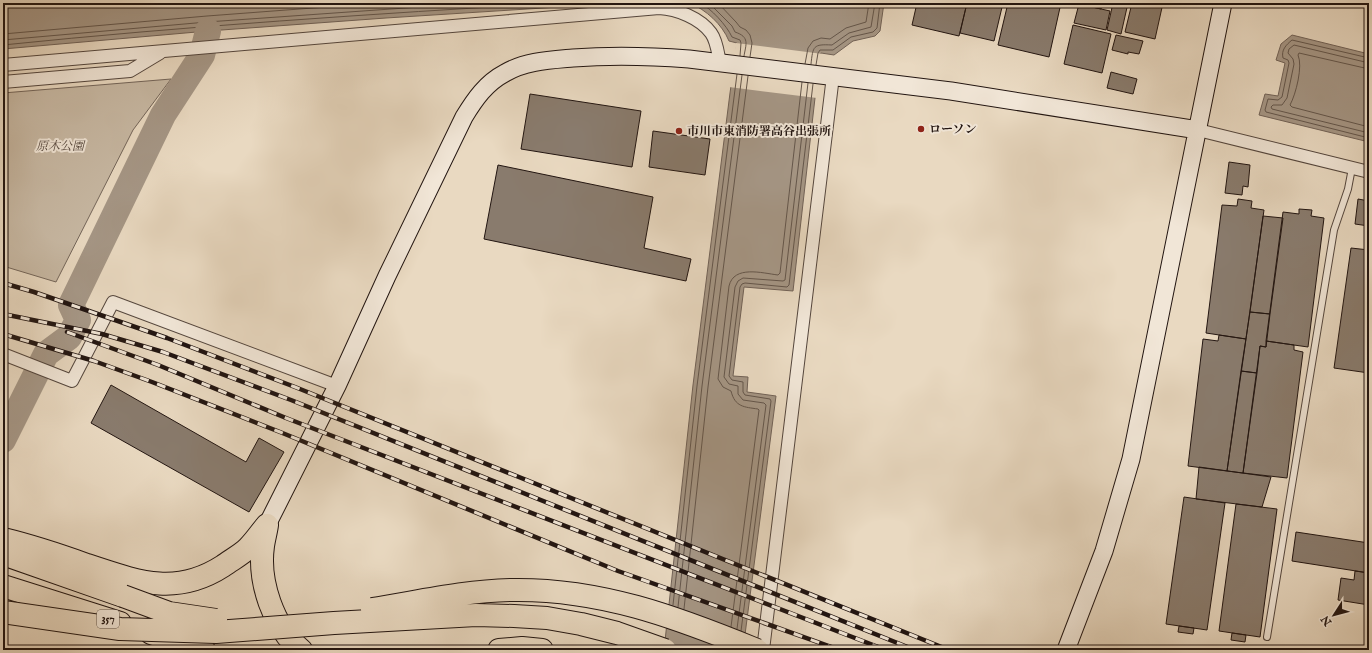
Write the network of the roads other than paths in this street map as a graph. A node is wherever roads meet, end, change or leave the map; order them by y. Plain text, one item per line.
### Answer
1 (1223, 3) edge
2 (163, 51) junction
3 (3, 64) edge
4 (726, 64) junction
5 (827, 75) junction
6 (3, 82) edge
7 (1198, 130) junction
8 (1352, 168) junction
9 (1369, 172) edge
10 (3, 354) edge
11 (337, 386) junction
12 (267, 525) junction
13 (10, 549) edge
14 (7, 587) edge
15 (3, 612) edge
16 (704, 629) junction
17 (1267, 637) dead end
18 (204, 650) edge
19 (301, 650) edge
20 (498, 650) edge
21 (542, 650) edge
22 (665, 650) edge
23 (750, 650) edge
24 (758, 650) edge
25 (763, 650) edge
26 (1066, 650) edge

1 - 7 street
2 - 3 street
2 - 4 street
2 - 6 street
4 - 5 street
4 - 11 street
5 - 7 street
5 - 25 street
7 - 8 street
7 - 26 street
8 - 9 street
8 - 17 lane
10 - 11 street
11 - 12 street
12 - 13 highway
12 - 19 highway
13 - 16 highway, bridge
14 - 18 highway, 357
15 - 22 highway, bridge
16 - 23 highway, bridge
16 - 24 highway, bridge
20 - 21 highway

